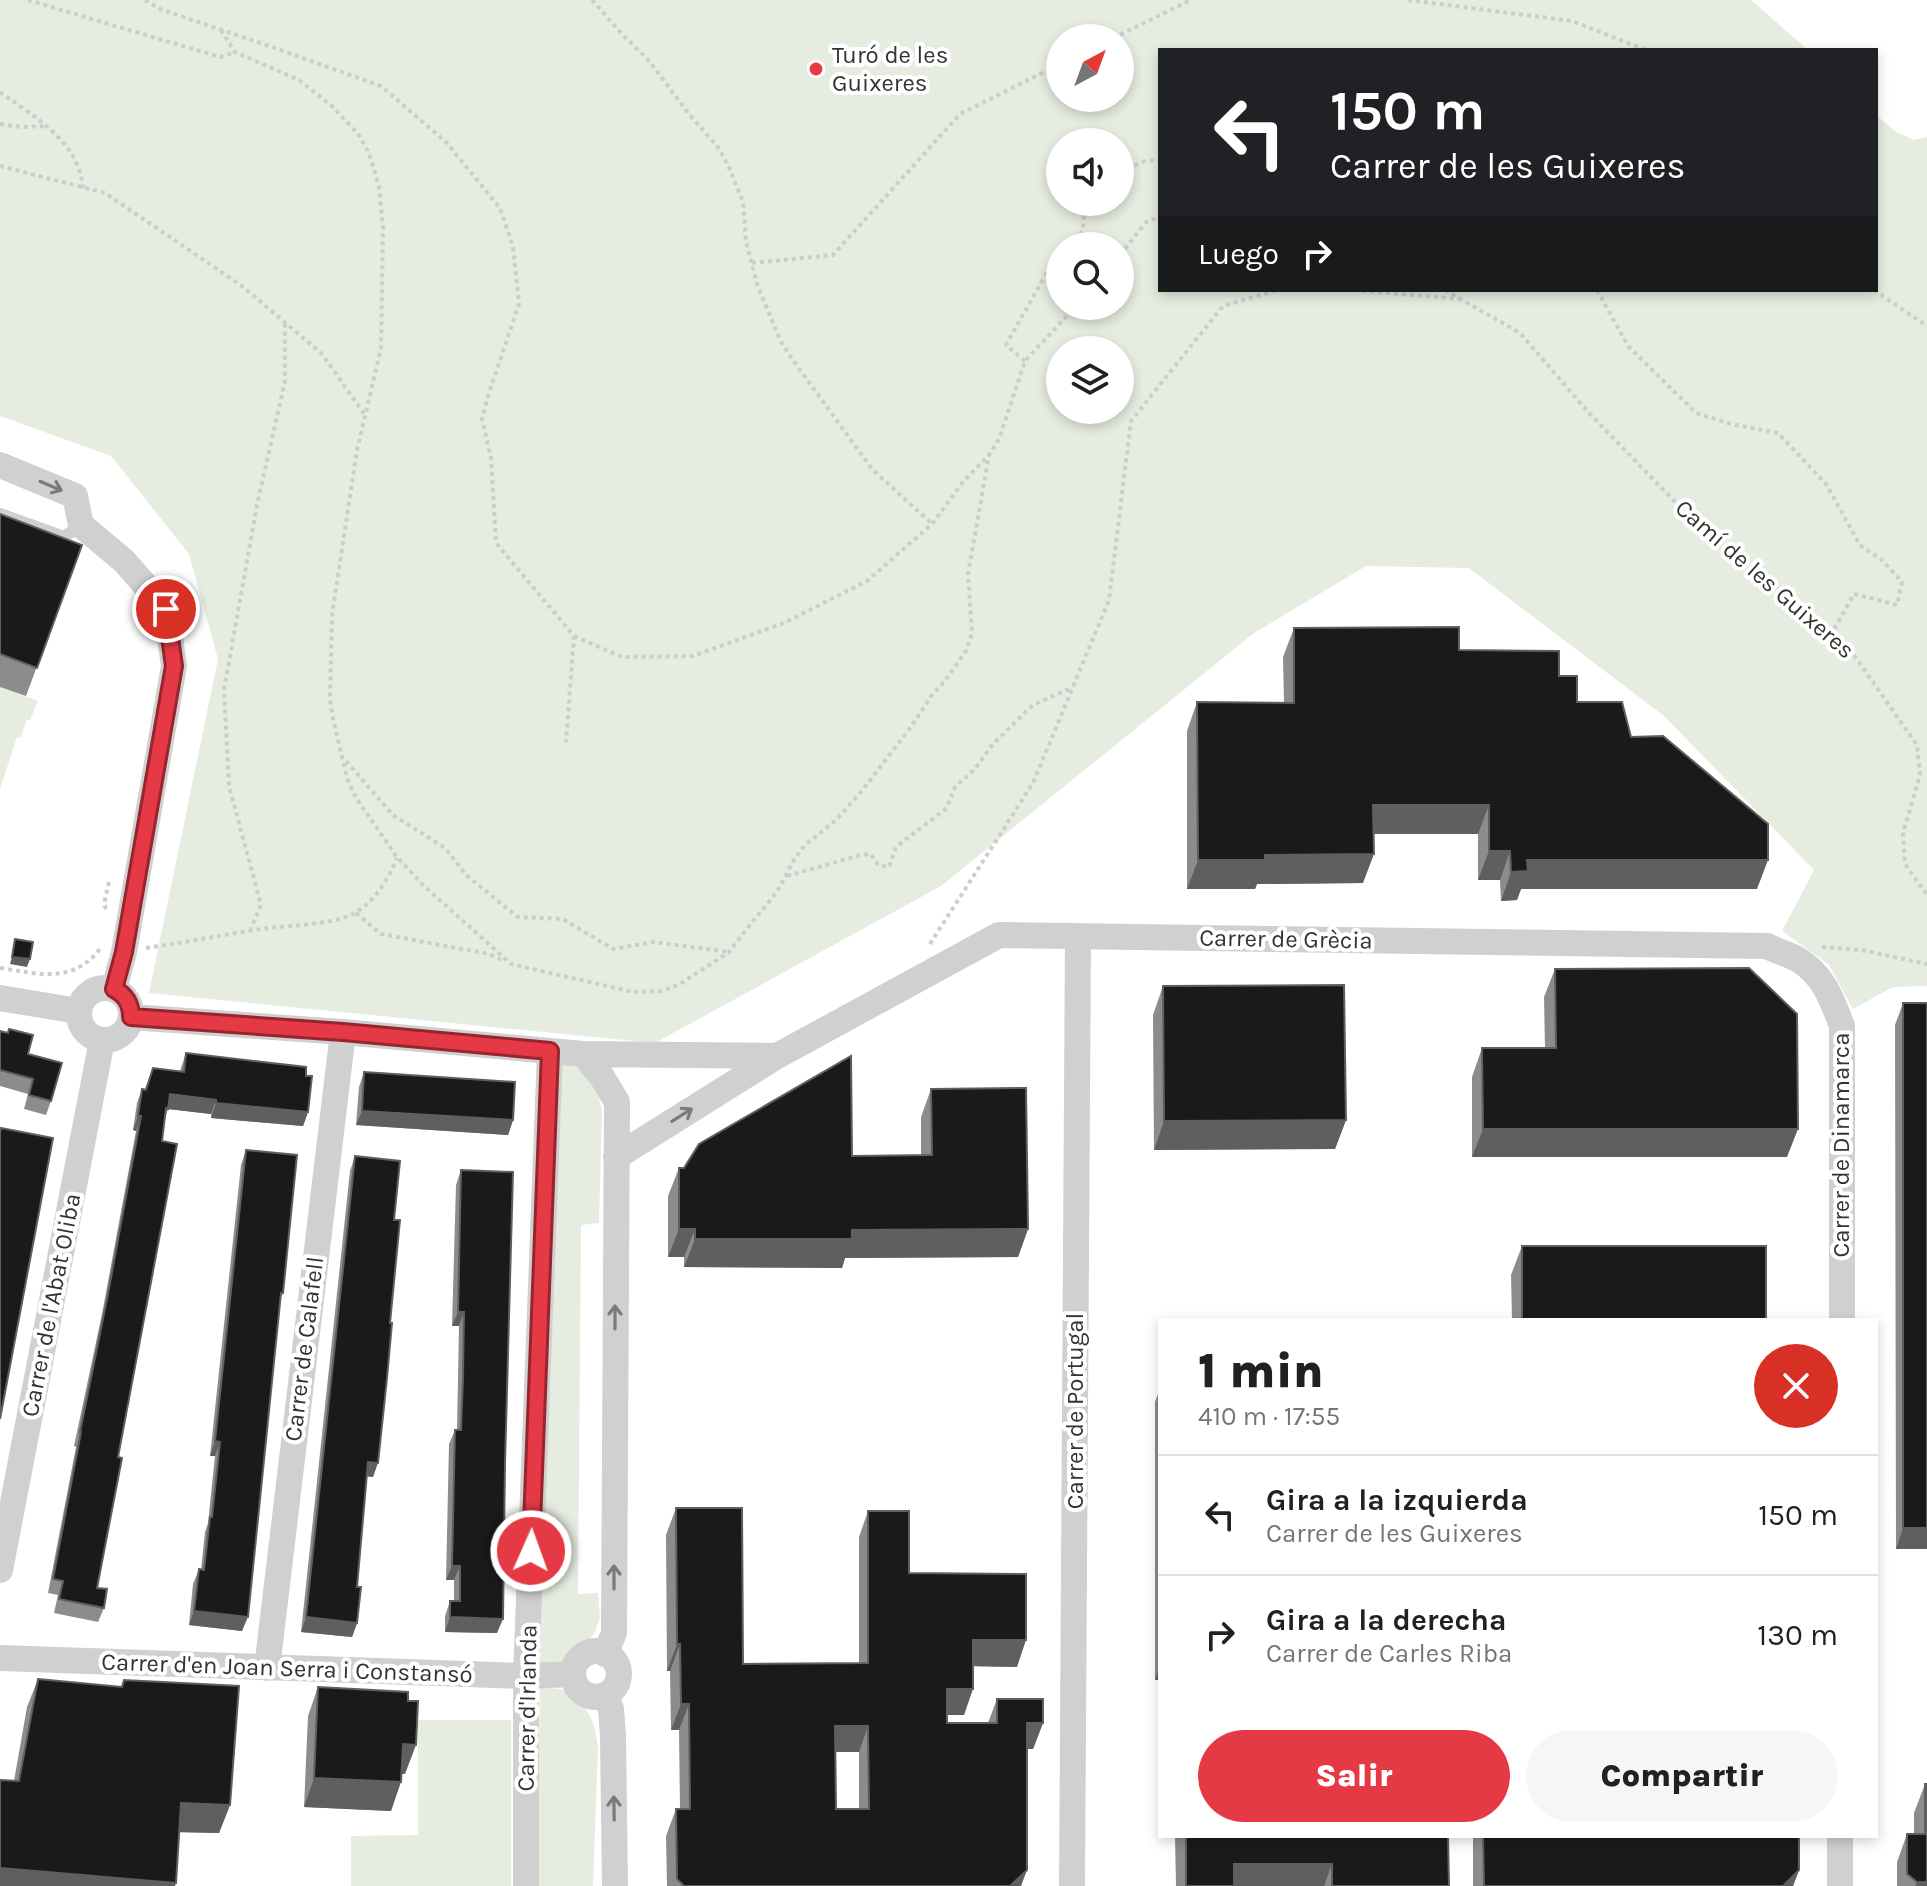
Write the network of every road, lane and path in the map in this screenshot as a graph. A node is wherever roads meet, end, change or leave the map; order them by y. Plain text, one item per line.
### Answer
1 (28, 0) edge
2 (145, 0) edge
3 (592, 0) edge
4 (1191, 0) edge
5 (1408, 0) edge
6 (1134, 28) edge
7 (221, 30) junction
8 (1641, 48) edge
9 (235, 52) junction
10 (1046, 71) edge
11 (0, 92) edge
12 (0, 124) edge
13 (47, 126) junction
14 (1158, 160) edge
15 (0, 166) edge
16 (1134, 166) edge
17 (83, 188) junction
18 (1158, 218) edge
19 (1134, 237) edge
20 (752, 263) junction
21 (1046, 274) edge
22 (1270, 292) edge
23 (1378, 292) edge
24 (1449, 292) edge
25 (1598, 292) edge
26 (1877, 292) edge
27 (1461, 299) junction
28 (1063, 320) edge
29 (285, 323) junction
30 (1927, 326) edge
31 (1025, 361) junction
32 (366, 415) junction
33 (989, 455) junction
34 (0, 465) edge
35 (0, 514) edge
36 (932, 524) junction
37 (81, 525) junction
38 (1831, 634) junction
39 (574, 636) junction
40 (1073, 687) junction
41 (566, 742) dead end
42 (344, 759) junction
43 (397, 857) junction
44 (787, 876) junction
45 (109, 882) dead end
46 (1927, 895) edge
47 (356, 913) junction
48 (108, 915) dead end
49 (250, 931) junction
50 (1078, 936) junction
51 (114, 946) junction
52 (928, 948) dead end
53 (729, 952) junction
54 (1785, 954) junction
55 (511, 964) junction
56 (1927, 964) edge
57 (0, 968) edge
58 (1817, 976) joint
59 (114, 989) junction
60 (0, 998) edge
61 (78, 1011) junction
62 (131, 1017) junction
63 (343, 1032) junction
64 (102, 1040) junction
65 (550, 1051) junction
66 (583, 1054) junction
67 (777, 1056) junction
68 (616, 1157) junction
69 (1842, 1318) edge
70 (0, 1570) edge
71 (605, 1654) junction
72 (0, 1658) edge
73 (267, 1668) junction
74 (573, 1674) junction
75 (526, 1676) junction
76 (605, 1695) junction
77 (1840, 1838) edge
78 (526, 1886) edge
79 (615, 1886) edge
80 (1072, 1886) edge
81 (1840, 1886) edge

1 - 9 path
2 - 7 path
3 - 20 path
4 - 6 path
5 - 8 path
7 - 9 path
7 - 39 path
9 - 32 path
10 - 20 path
11 - 13 path
12 - 13 path
13 - 17 path
14 - 16 path
15 - 17 path
17 - 29 path
18 - 19 path
20 - 36 path
21 - 31 path
22 - 40 path
23 - 27 path
24 - 27 path, Camí de les Guixeres
25 - 38 path
26 - 30 path
27 - 38 path, Camí de les Guixeres
28 - 31 path
29 - 32 path
29 - 49 path
31 - 33 path
32 - 42 path
33 - 36 path
33 - 44 path
34 -> 37 street
35 - 37 lane
36 - 39 path
37 - 51 street
38 - 46 path, Camí de les Guixeres
39 - 41 path
40 - 44 path
40 - 52 path
42 - 43 path
42 - 53 path
43 - 47 path
43 - 55 path
44 - 53 path
45 - 48 path
47 - 49 path
47 - 55 path
49 - 51 path
50 - 54 street, Carrer de Grècia
50 - 67 street, Carrer de Grècia
50 - 80 street, Carrer de Portugal
51 - 57 path
51 - 59 street
53 - 55 path
54 - 56 path
54 - 58 street, Carrer de Grècia
58 - 69 street, Carrer de Dinamarca
59 - 61 street
59 - 62 street
60 - 61 street
61 - 64 street
62 - 63 street, Carrer de Grècia
62 - 64 street
63 - 65 street, Carrer de Grècia
63 - 73 street, Carrer de Calafell
64 - 70 street, Carrer de l'Abat Oliba
65 - 66 street, Carrer de Grècia
65 - 75 street, Carrer d'Irlanda
66 - 67 street, Carrer de Grècia
66 - 68 street
68 -> 67 street, Carrer de Grècia
71 -> 68 street
71 - 74 street
71 - 76 street
72 - 73 street, Carrer d'en Joan Serra i Constansó
73 - 75 street, Carrer d'en Joan Serra i Constansó
74 - 75 street, Carrer d'en Joan Serra i Constansó
74 - 76 street
75 - 78 street, Carrer d'Irlanda
79 -> 76 street
77 - 81 street

